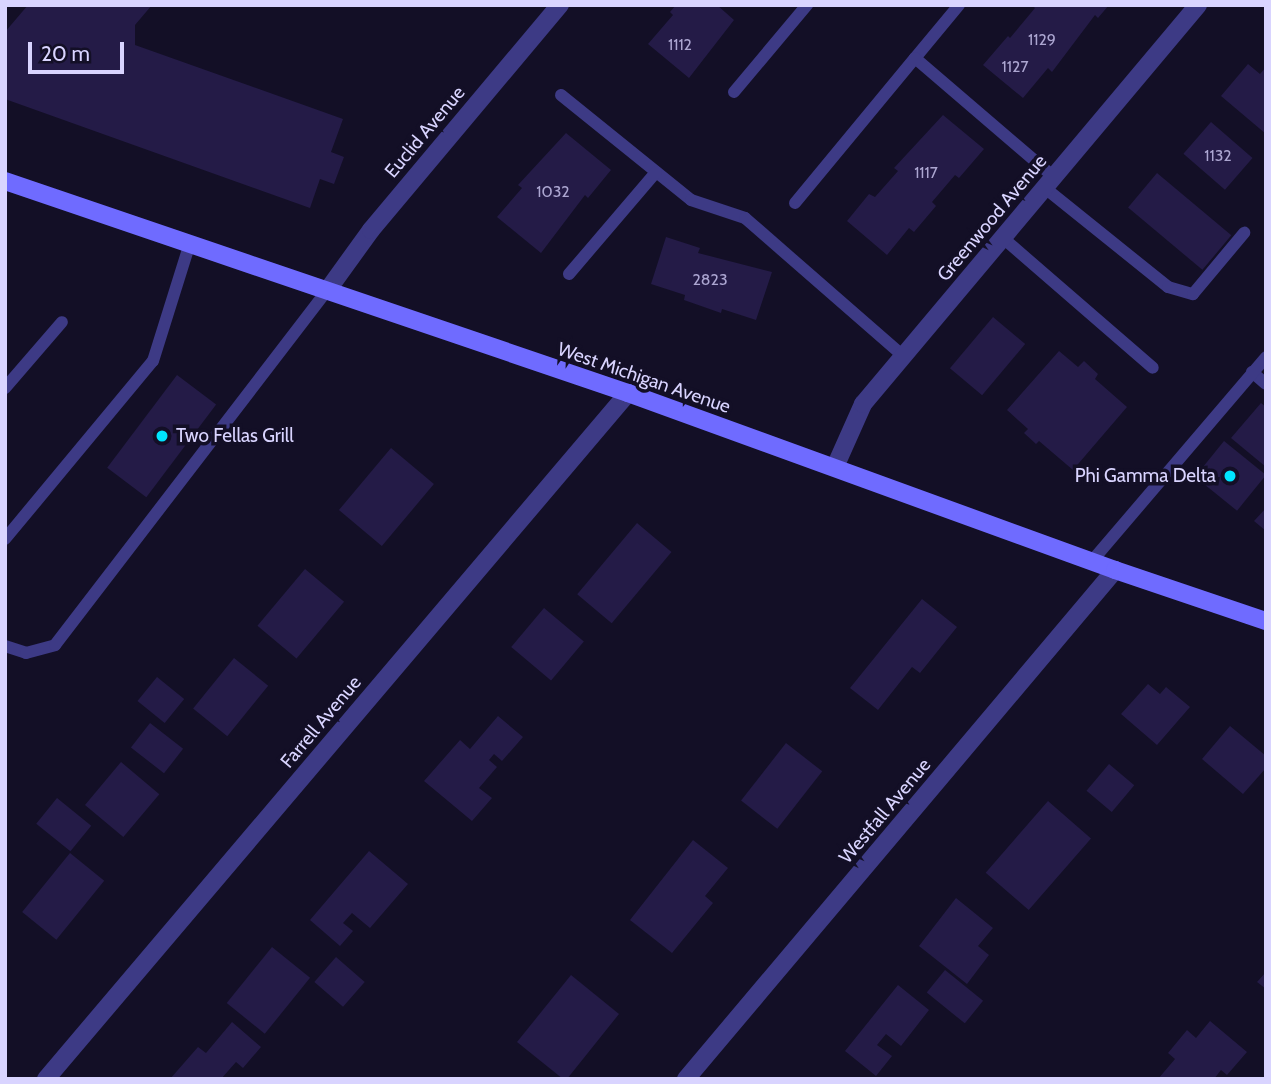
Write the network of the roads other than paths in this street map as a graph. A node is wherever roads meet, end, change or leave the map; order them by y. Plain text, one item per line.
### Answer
1 (560, 5) edge
2 (807, 5) edge
3 (960, 5) edge
4 (1191, 8) edge
5 (915, 58) junction
6 (734, 92) dead end
7 (561, 95) dead end
8 (656, 172) junction
9 (5, 181) edge
10 (1050, 182) junction
11 (795, 203) dead end
12 (1244, 233) dead end
13 (1003, 238) junction
14 (190, 243) junction
15 (569, 274) dead end
16 (327, 291) junction
17 (62, 322) dead end
18 (903, 356) junction
19 (1266, 357) edge
20 (1153, 368) dead end
21 (1252, 372) junction
22 (1266, 384) edge
23 (5, 388) edge
24 (628, 393) junction
25 (835, 467) junction
26 (5, 539) edge
27 (1092, 561) junction
28 (1115, 570) junction
29 (1266, 621) edge
30 (5, 646) edge
31 (46, 1079) edge
32 (686, 1079) edge

1 - 16 street, Euclid Avenue
2 - 6 lane
3 - 5 lane
4 - 10 street, Greenwood Avenue
5 - 10 lane
5 - 11 lane
7 - 8 lane
8 - 15 lane
8 - 18 lane
9 - 14 street, West Michigan Avenue
10 - 12 lane
10 - 13 street, Greenwood Avenue
13 - 18 street, Greenwood Avenue
13 - 20 lane
14 - 16 street, West Michigan Avenue
14 - 26 lane
16 - 24 street, West Michigan Avenue
16 - 30 lane
17 - 23 lane
18 - 25 street, Greenwood Avenue
19 - 21 lane
21 - 22 lane
21 - 27 lane
24 - 25 street, West Michigan Avenue
24 - 31 street, Farrell Avenue
25 - 27 street, West Michigan Avenue
27 - 28 street, West Michigan Avenue
28 - 29 street, West Michigan Avenue
28 - 32 street, Westfall Avenue

